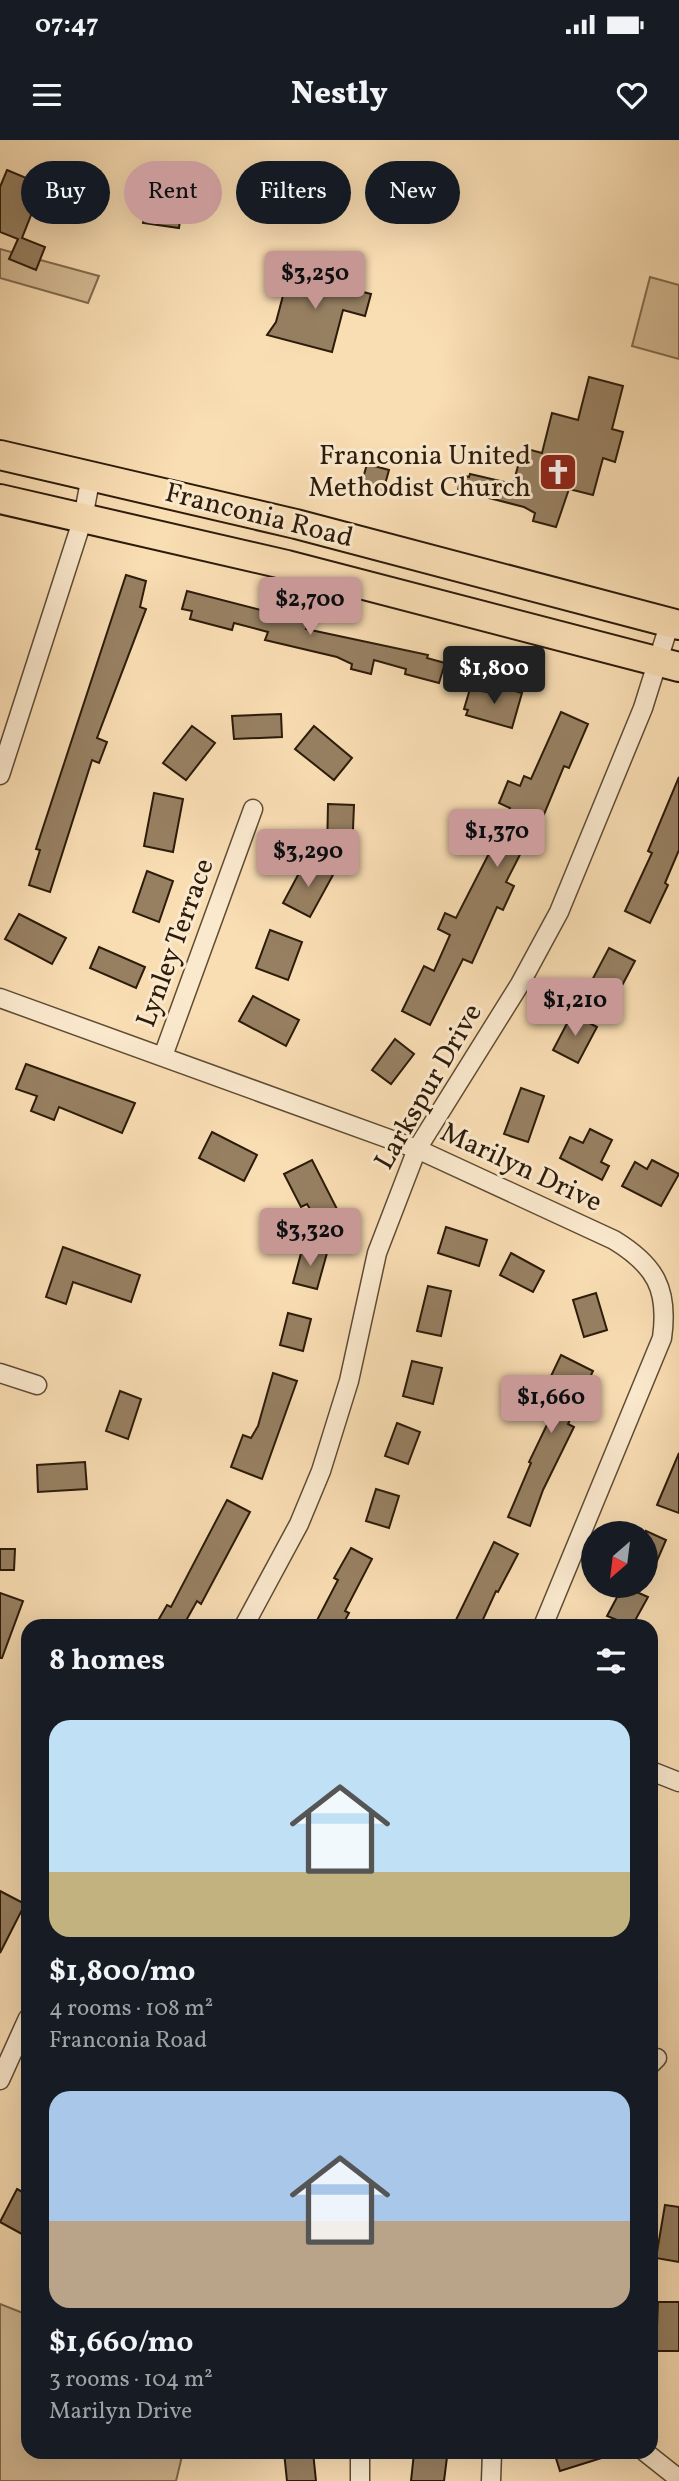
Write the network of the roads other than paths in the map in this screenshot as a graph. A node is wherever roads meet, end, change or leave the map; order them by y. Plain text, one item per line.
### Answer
1 (0, 456) edge
2 (91, 476) junction
3 (0, 499) edge
4 (83, 518) junction
5 (674, 623) edge
6 (668, 665) edge
7 (0, 775) edge
8 (253, 809) dead end
9 (0, 998) edge
10 (163, 1056) junction
11 (416, 1149) junction
12 (0, 1373) edge
13 (37, 1385) dead end
14 (248, 1619) edge
15 (546, 1619) edge
16 (658, 1774) edge
17 (679, 1782) edge
18 (21, 2034) edge
19 (0, 2080) edge
20 (359, 2459) edge
21 (492, 2459) edge
22 (654, 2459) edge
23 (679, 2479) edge
24 (360, 2481) edge
25 (491, 2481) edge

1 - 2 main road, Franconia Road
2 - 4 street
2 - 5 main road, Franconia Road
3 - 4 main road, Franconia Road
4 - 6 main road, Franconia Road
4 - 7 street
5 - 6 street, Larkspur Drive
6 - 11 street, Larkspur Drive
8 - 10 street, Lynley Terrace
9 - 10 street, Marilyn Drive
10 - 11 street, Marilyn Drive
11 - 14 street, Larkspur Drive
11 - 15 street, Marilyn Drive
12 - 13 street
16 - 17 street
18 - 19 street
20 - 24 street
21 - 25 street
22 - 23 street

